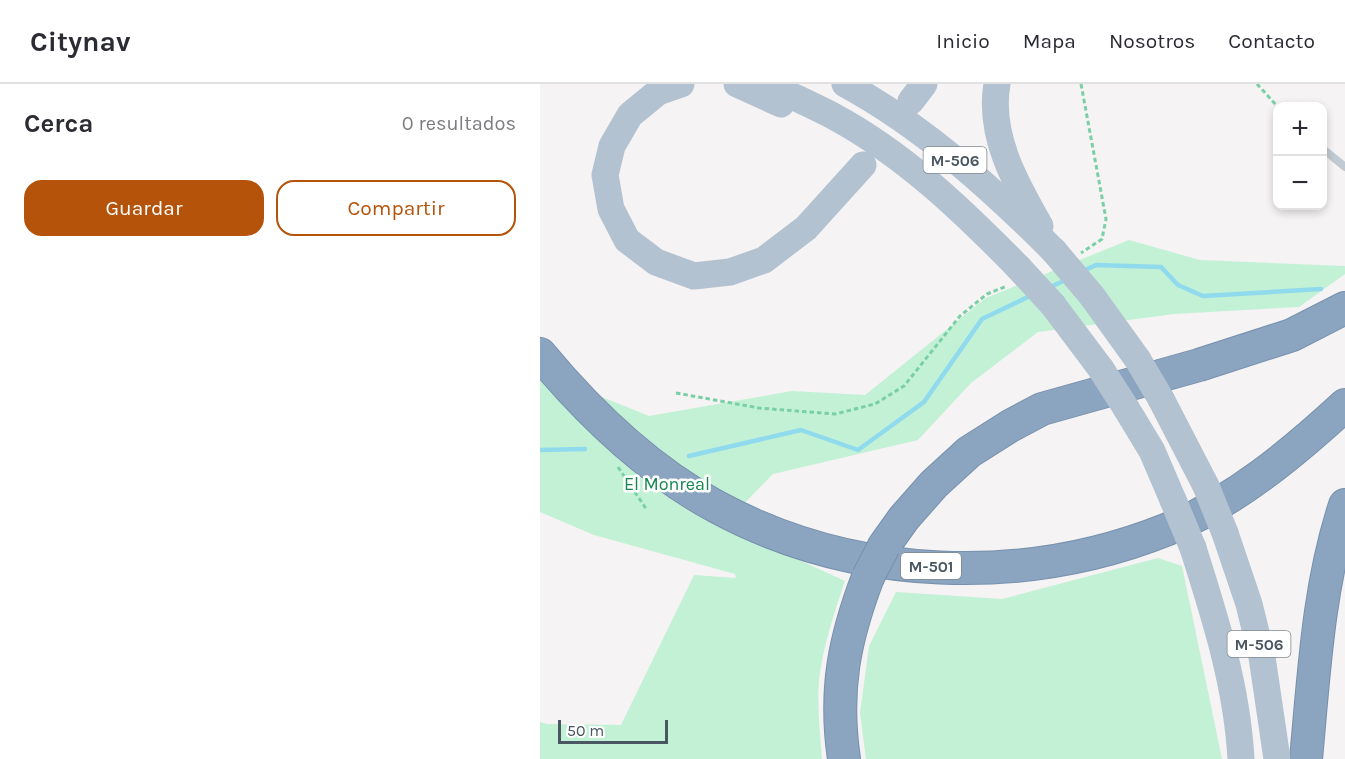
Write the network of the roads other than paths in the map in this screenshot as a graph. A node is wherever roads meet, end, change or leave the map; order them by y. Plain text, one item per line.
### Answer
1 (681, 84) edge
2 (737, 84) edge
3 (767, 84) edge
4 (845, 84) edge
5 (997, 84) edge
6 (834, 117) junction
7 (1327, 152) edge
8 (863, 165) dead end
9 (1345, 167) edge
10 (1066, 253) junction
11 (1345, 308) edge
12 (540, 354) edge
13 (1345, 405) edge
14 (1345, 505) edge
15 (844, 759) edge
16 (1241, 759) edge
17 (1277, 759) edge
18 (1306, 759) edge

1 - 8 main road
2 - 6 main road
3 - 6 main road, M-506
4 - 10 main road, M-506
5 - 10 main road
6 - 16 main road, M-506, bridge
7 - 9 lane
10 - 17 main road, M-506, bridge
11 - 15 highway, bridge
12 - 13 highway, M-501
14 - 18 highway

